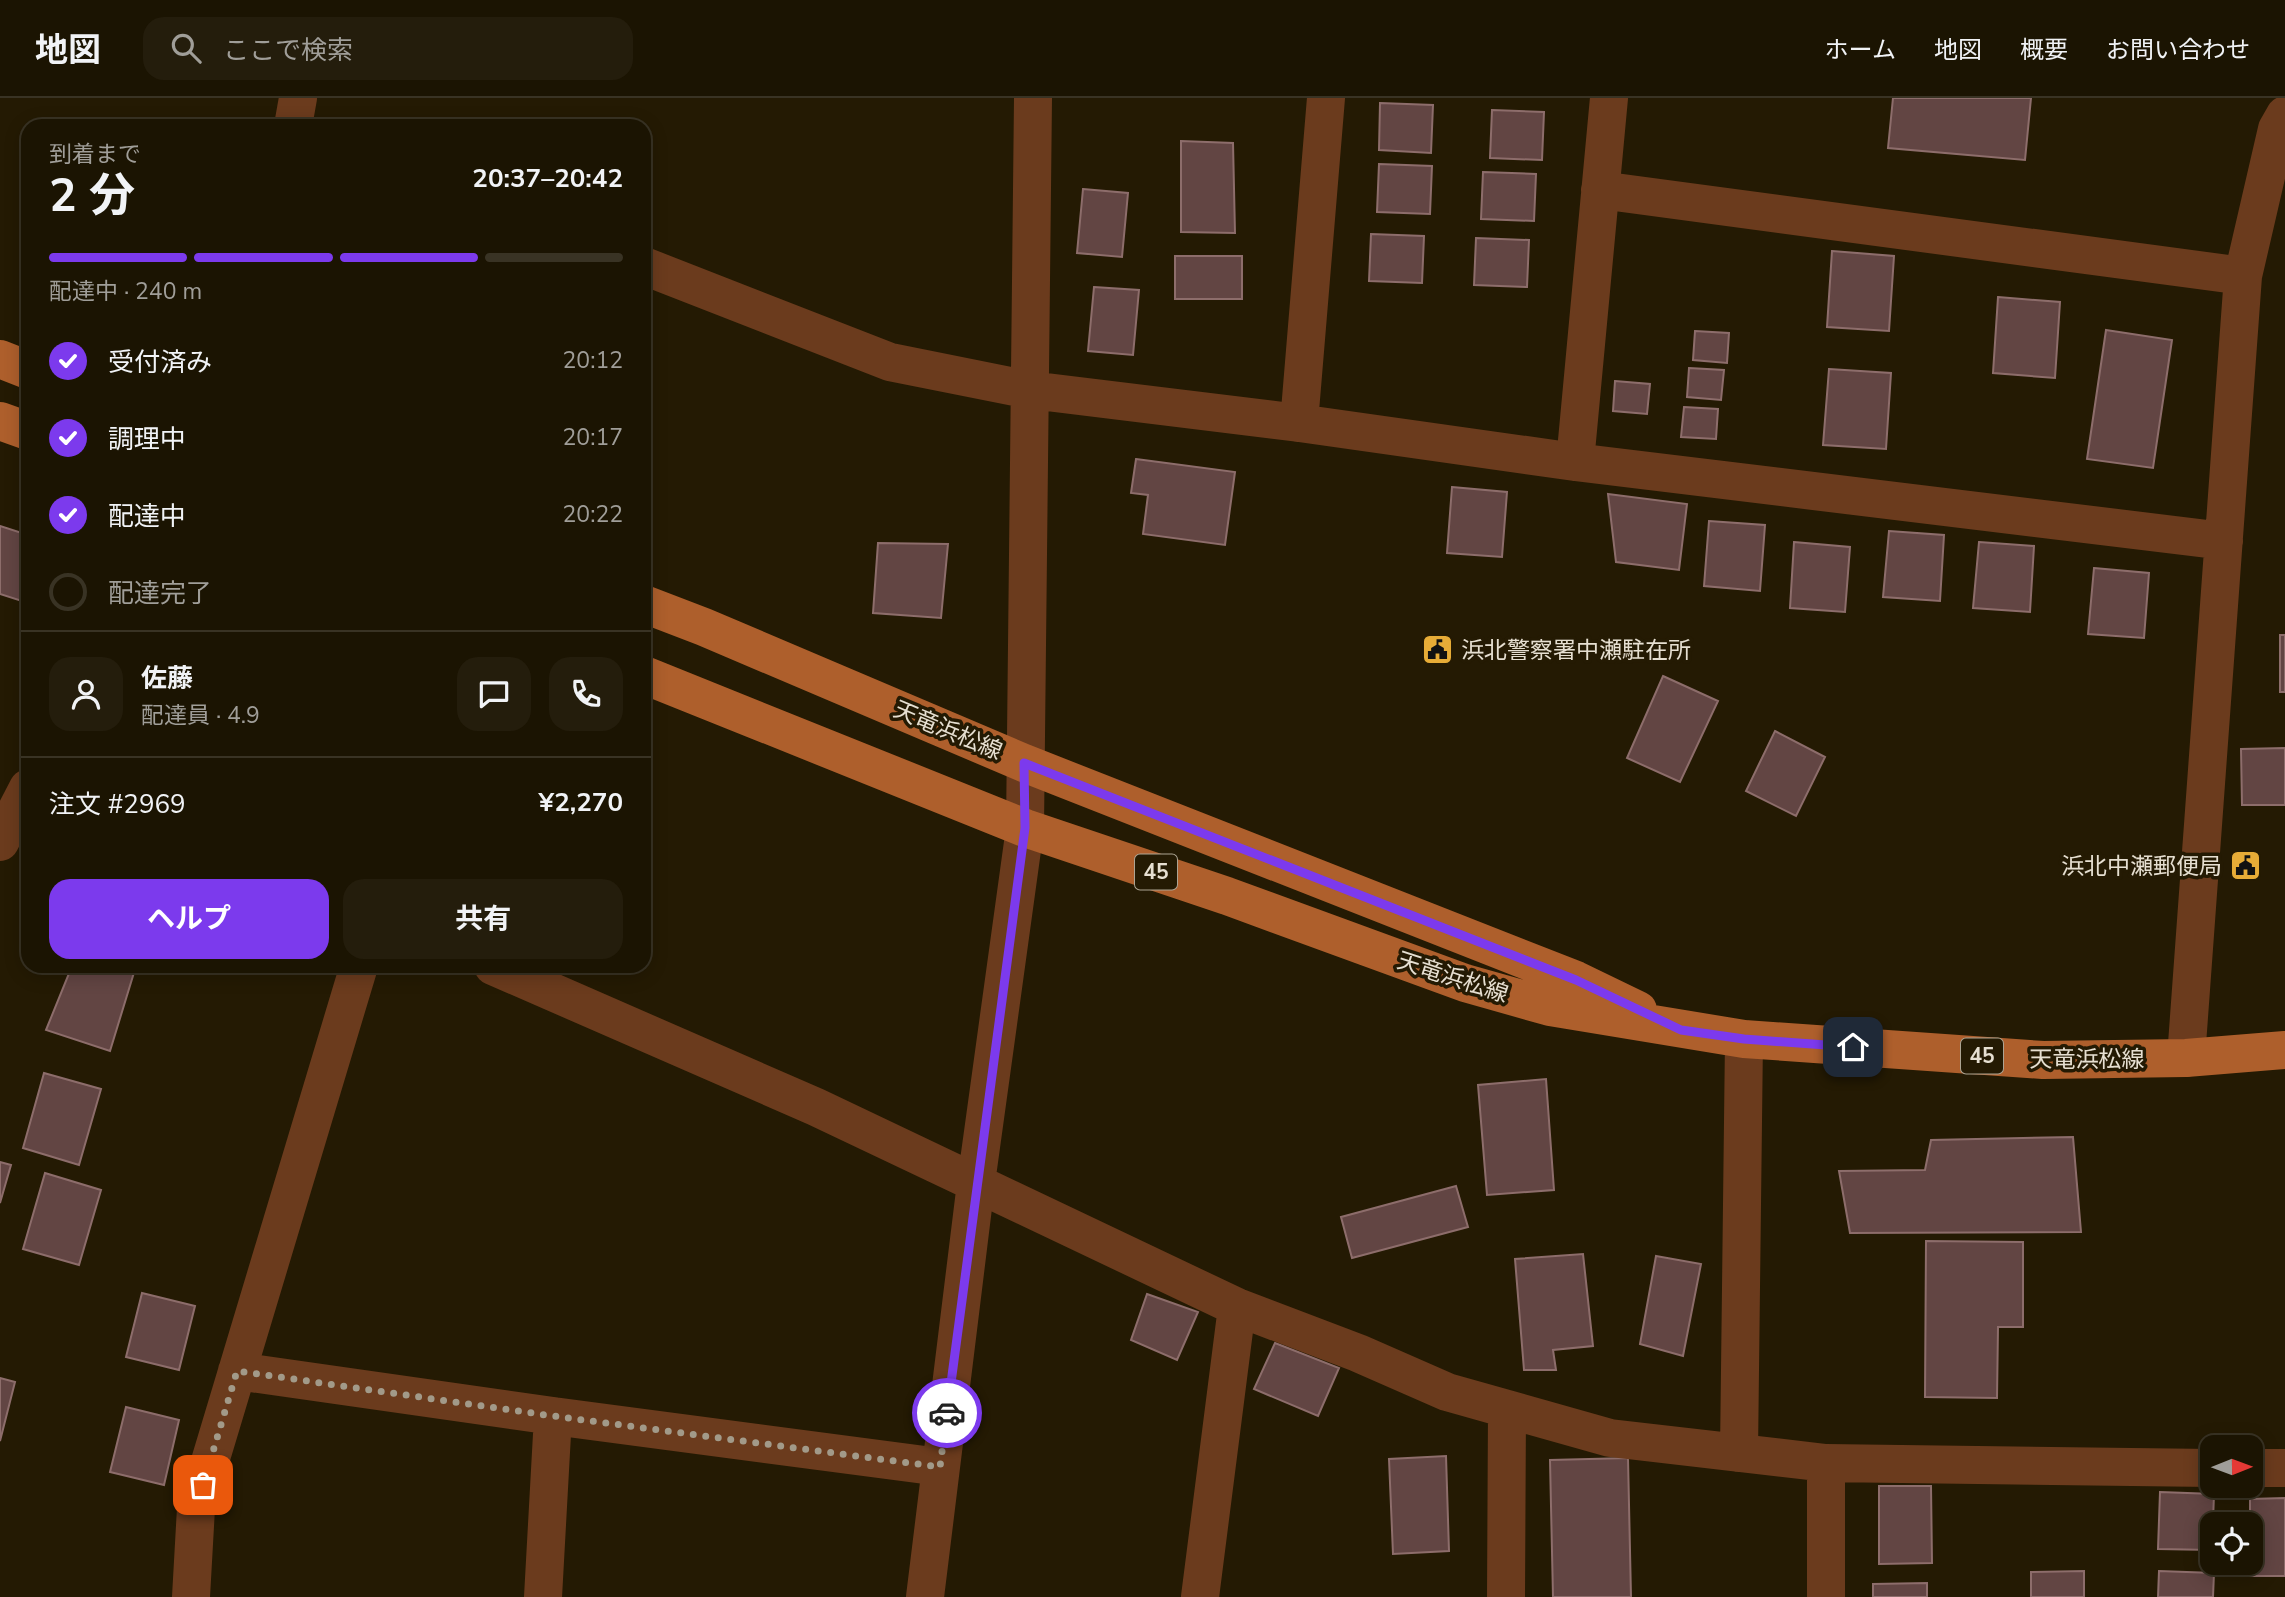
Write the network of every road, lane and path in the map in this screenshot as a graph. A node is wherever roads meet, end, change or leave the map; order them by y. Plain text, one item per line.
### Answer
1 (298, 98) edge
2 (1032, 98) edge
3 (1326, 98) edge
4 (1609, 98) edge
5 (2285, 116) edge
6 (294, 119) edge
7 (1600, 190) junction
8 (651, 269) edge
9 (2243, 276) junction
10 (0, 359) edge
11 (21, 367) edge
12 (1030, 390) junction
13 (0, 421) edge
14 (1299, 423) junction
15 (21, 428) edge
16 (1575, 462) junction
17 (2224, 541) junction
18 (651, 607) edge
19 (651, 678) edge
20 (1024, 763) junction
21 (21, 802) edge
22 (1025, 828) junction
23 (0, 842) edge
24 (357, 973) edge
25 (509, 973) edge
26 (1681, 1030) junction
27 (1744, 1039) junction
28 (2285, 1050) edge
29 (2186, 1058) junction
30 (976, 1183) junction
31 (1237, 1307) junction
32 (237, 1371) junction
33 (1507, 1409) junction
34 (553, 1416) junction
35 (1739, 1453) junction
36 (1826, 1463) junction
37 (940, 1467) junction
38 (2200, 1468) edge
39 (2263, 1468) edge
40 (2285, 1468) edge
41 (191, 1597) edge
42 (543, 1597) edge
43 (925, 1597) edge
44 (1200, 1597) edge
45 (1506, 1597) edge
46 (1826, 1597) edge

1 - 6 street
2 - 12 street
3 - 14 street
4 - 7 street
5 - 9 street
7 - 9 street
7 - 16 street
8 - 12 street
9 - 17 street
10 - 11 main road
12 - 14 street
12 - 20 street
13 - 15 main road
14 - 16 street
16 - 17 street
17 - 29 street
18 - 20 main road, 天竜浜松線 / 45
19 - 22 main road, 天竜浜松線 / 45
20 - 22 street
20 - 26 main road, 天竜浜松線 / 45
21 - 23 street
22 - 26 main road, 天竜浜松線 / 45
22 - 30 street
24 - 32 street
25 - 30 street
26 - 27 main road, 天竜浜松線 / 45
27 - 29 main road, 天竜浜松線 / 45
27 - 35 street
28 - 29 main road, 天竜浜松線 / 45
30 - 31 street
30 - 37 street
31 - 33 street
31 - 44 street
32 - 34 street
32 - 41 street
33 - 35 street
33 - 45 street
34 - 37 street
34 - 42 street
35 - 36 street
36 - 38 street
36 - 46 street
37 - 43 street
39 - 40 street

